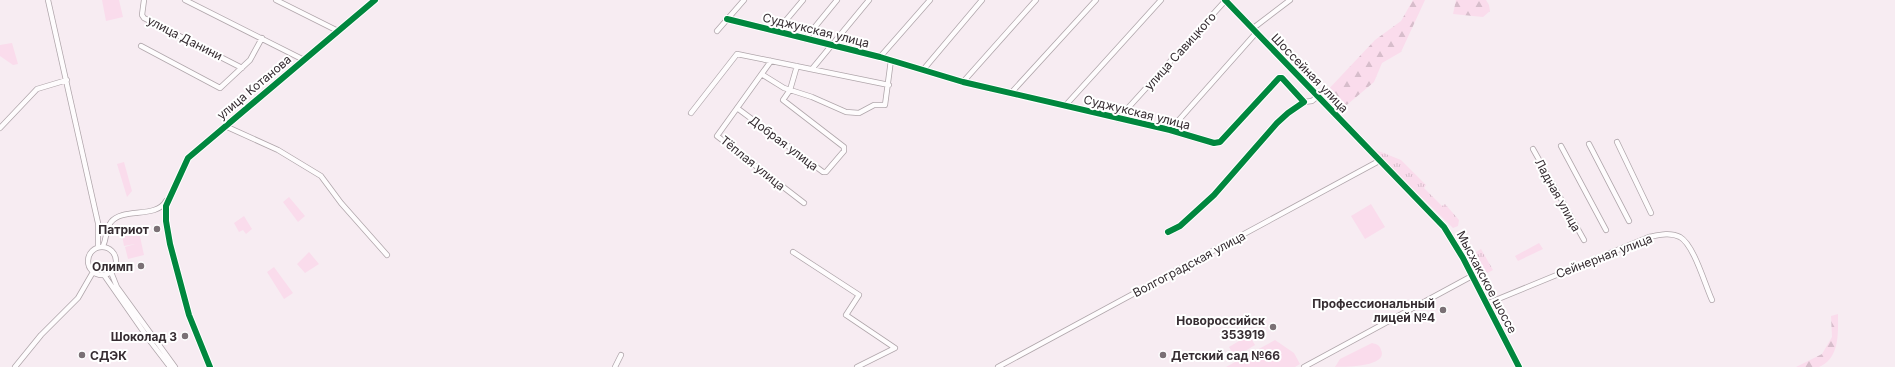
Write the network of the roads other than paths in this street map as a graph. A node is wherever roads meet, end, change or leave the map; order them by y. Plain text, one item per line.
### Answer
1 (48, 0) edge
2 (144, 0) edge
3 (185, 0) edge
4 (276, 0) edge
5 (375, 0) edge
6 (744, 0) edge
7 (803, 0) edge
8 (836, 0) edge
9 (869, 0) edge
10 (930, 0) edge
11 (982, 0) edge
12 (1036, 0) edge
13 (1096, 0) edge
14 (1161, 0) edge
15 (1225, 0) edge
16 (1290, 0) edge
17 (727, 19) junction
18 (338, 31) junction
19 (717, 31) dead end
20 (777, 31) junction
21 (1254, 31) junction
22 (262, 38) junction
23 (806, 39) junction
24 (831, 44) junction
25 (141, 46) dead end
26 (880, 57) junction
27 (304, 60) junction
28 (892, 60) junction
29 (772, 61) junction
30 (797, 66) junction
31 (242, 68) junction
32 (812, 69) junction
33 (923, 70) junction
34 (763, 74) junction
35 (67, 80) junction
36 (963, 82) junction
37 (888, 85) junction
38 (790, 90) junction
39 (1011, 93) junction
40 (1318, 96) junction
41 (1304, 102) junction
42 (1065, 106) junction
43 (737, 108) junction
44 (691, 112) dead end
45 (1118, 119) junction
46 (225, 126) junction
47 (0, 128) edge
48 (1170, 130) junction
49 (1616, 142) dead end
50 (1589, 144) dead end
51 (1561, 146) dead end
52 (1533, 149) dead end
53 (1379, 161) junction
54 (179, 174) junction
55 (804, 203) dead end
56 (166, 206) junction
57 (161, 209) junction
58 (1651, 212) dead end
59 (165, 214) junction
60 (1629, 221) dead end
61 (98, 229) junction
62 (106, 230) junction
63 (1606, 230) dead end
64 (1168, 232) dead end
65 (1584, 240) dead end
66 (103, 246) junction
67 (109, 247) junction
68 (98, 248) junction
69 (793, 252) dead end
70 (387, 254) dead end
71 (93, 272) junction
72 (111, 272) junction
73 (104, 275) junction
74 (1472, 276) junction
75 (1712, 300) dead end
76 (1486, 304) junction
77 (621, 355) dead end
78 (15, 367) edge
79 (170, 367) edge
80 (175, 367) edge
81 (210, 367) edge
82 (615, 367) edge
83 (857, 367) edge
84 (998, 367) edge
85 (1304, 367) edge
86 (1519, 367) edge

1 - 35 street
2 - 31 street, улица Данини
3 - 22 street
4 - 18 street
5 - 18 street, улица Котанова
6 - 17 street
7 - 20 street
8 - 23 street
9 - 24 street
10 - 26 street
11 - 33 street
12 - 36 street
13 - 39 street
14 - 42 street
15 - 21 street, Шоссейная улица
15 - 45 street, улица Савицкого
16 - 21 street
17 - 19 street
17 - 20 street, Суджукская улица
18 - 27 street, улица Котанова
20 - 23 street, Суджукская улица
21 - 40 street, Шоссейная улица
21 - 48 street
22 - 27 street
22 - 31 street
23 - 24 street, Суджукская улица
24 - 26 street, Суджукская улица
24 - 32 street
25 - 31 street
26 - 28 street, Суджукская улица
27 - 46 street, улица Котанова
28 - 33 street, Суджукская улица
28 - 37 street
29 - 30 street
29 - 34 street, Тёплая улица
29 - 44 street
30 - 32 street
30 - 38 street
32 - 37 street
33 - 36 street, Суджукская улица
34 - 38 street
34 - 43 street, Тёплая улица
35 - 47 street
35 - 61 street
36 - 39 street, Суджукская улица
37 - 38 street
38 - 43 street, Добрая улица
39 - 42 street, Суджукская улица
40 - 41 street
40 - 53 street, Шоссейная улица
41 - 48 street, Суджукская улица
41 - 64 street
42 - 45 street, Суджукская улица
43 - 55 street, Тёплая улица
45 - 48 street, Суджукская улица
46 - 54 street, улица Котанова
46 - 70 street
49 - 58 street
50 - 60 street
51 - 63 street
52 - 65 street, Ладная улица
53 - 74 street, Мысхакское шоссе
53 - 84 street, Волгоградская улица
54 - 56 street, улица Котанова
54 - 62 street
56 - 57 street
56 - 59 street, улица Котанова
57 - 59 street
57 - 67 street
59 - 81 street
61 - 62 street
61 - 68 street
62 - 66 street
66 - 67 street
66 - 68 street
67 - 72 street
68 - 71 street
69 - 83 street
71 - 73 street
71 - 78 street
72 - 73 street
72 - 80 street
73 - 79 street
74 - 76 street, Мысхакское шоссе
74 - 85 street
75 - 76 street, Сейнерная улица
76 - 86 street, Мысхакское шоссе
77 - 82 street

